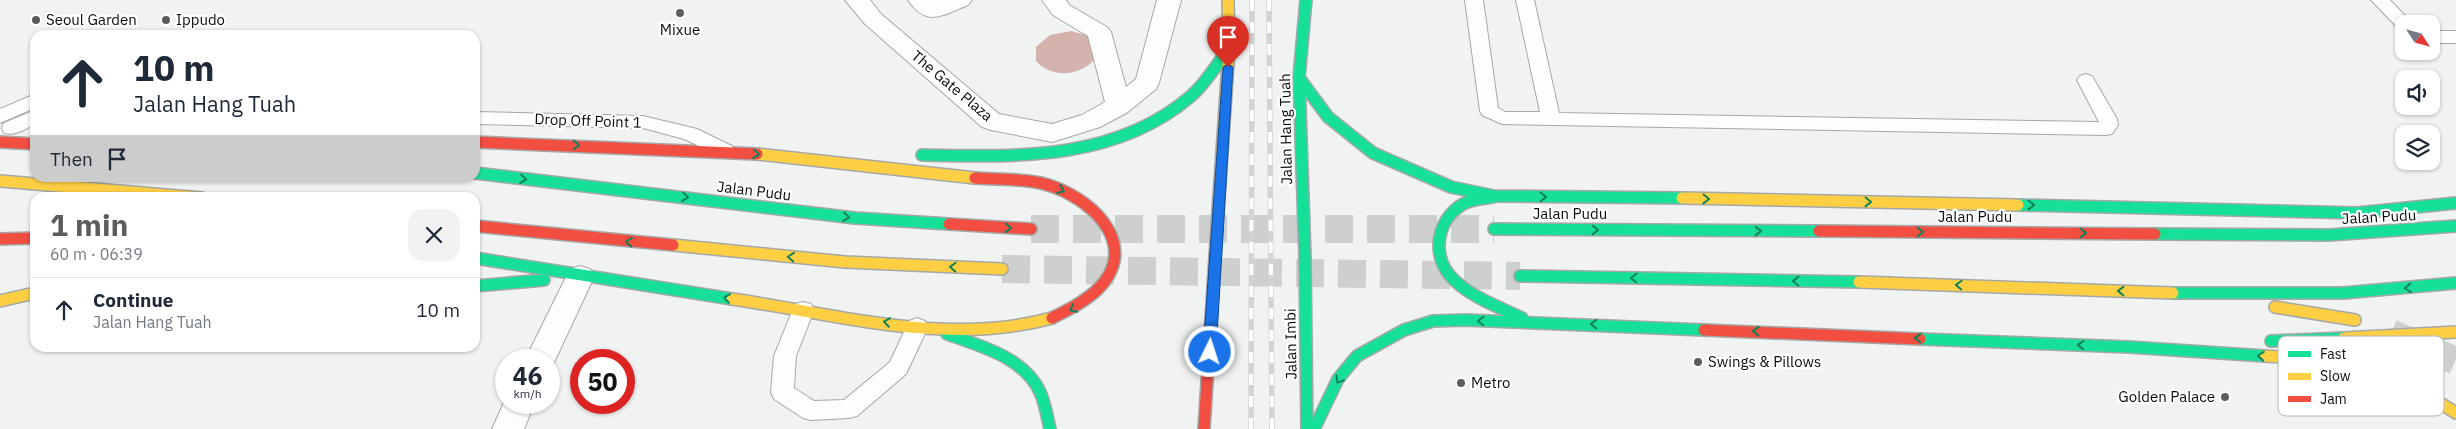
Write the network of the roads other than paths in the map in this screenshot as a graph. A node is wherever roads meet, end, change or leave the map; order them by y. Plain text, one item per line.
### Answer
1 (857, 0) edge
2 (920, 0) edge
3 (960, 0) edge
4 (1054, 0) edge
5 (1169, 0) edge
6 (1228, 0) edge
7 (1474, 0) edge
8 (1525, 0) edge
9 (2380, 0) edge
10 (1306, 1) edge
11 (2395, 15) edge
12 (2440, 37) edge
13 (2456, 37) edge
14 (1229, 48) junction
15 (1299, 78) junction
16 (2086, 80) dead end
17 (30, 105) edge
18 (1119, 106) junction
19 (30, 118) edge
20 (480, 118) edge
21 (1551, 118) junction
22 (30, 128) edge
23 (3, 129) edge
24 (30, 142) edge
25 (480, 142) edge
26 (726, 150) junction
27 (860, 154) dead end
28 (909, 155) dead end
29 (783, 157) junction
30 (480, 174) edge
31 (0, 181) edge
32 (131, 192) edge
33 (1494, 196) junction
34 (2456, 203) edge
35 (480, 226) edge
36 (2456, 226) edge
37 (1031, 229) tunnel mouth
38 (1494, 229) tunnel mouth
39 (30, 234) edge
40 (18, 238) junction
41 (30, 238) edge
42 (0, 239) edge
43 (0, 245) edge
44 (1305, 258) joint
45 (480, 259) edge
46 (1002, 269) tunnel mouth
47 (580, 276) junction
48 (1520, 276) tunnel mouth
49 (2456, 283) edge
50 (480, 286) edge
51 (2170, 292) junction
52 (30, 294) edge
53 (0, 301) edge
54 (802, 310) junction
55 (2355, 320) dead end
56 (1530, 322) junction
57 (926, 328) junction
58 (2456, 332) edge
59 (2381, 336) edge
60 (2278, 341) edge
61 (2237, 342) dead end
62 (2256, 342) dead end
63 (2130, 346) junction
64 (545, 349) edge
65 (2278, 357) edge
66 (2444, 406) edge
67 (2456, 413) edge
68 (515, 414) edge
69 (508, 429) edge
70 (1050, 429) edge
71 (1204, 429) edge
72 (1307, 429) edge
73 (1314, 429) edge

1 - 18 street, The Gate Plaza
2 - 3 street
4 - 18 street
5 - 18 street, The Gate Plaza
6 - 14 main road
7 - 21 lane
8 - 21 lane
9 - 11 lane
10 - 15 main road, Jalan Hang Tuah
12 - 13 lane
14 - 28 main road
14 - 71 main road
15 - 33 main road
15 - 44 main road, Jalan Hang Tuah
16 - 21 lane
17 - 23 lane
19 - 23 lane
20 - 26 lane, Drop Off Point 1
22 - 23 main road
23 - 24 main road
25 -> 26 main road
26 -> 29 main road
27 - 29 main road
29 -> 57 main road
30 -> 37 main road, Jalan Pudu
31 - 32 main road
33 -> 34 main road
33 - 56 main road
46 -> 35 main road
38 -> 36 main road, Jalan Pudu
39 - 40 main road
40 - 41 main road, bridge
40 - 42 main road, bridge
40 - 43 main road
44 - 72 main road, Jalan Imbi
45 - 47 main road
47 - 50 main road
54 -> 47 main road
47 - 64 street
51 -> 48 main road
49 -> 51 main road
51 - 55 main road
52 - 53 main road
57 -> 54 main road
54 - 57 lane
63 -> 56 main road
56 -> 73 main road
57 - 70 main road
58 - 59 main road, bridge
60 - 62 main road, bridge
61 - 63 main road
65 -> 63 main road
67 -> 66 main road
68 - 69 street

